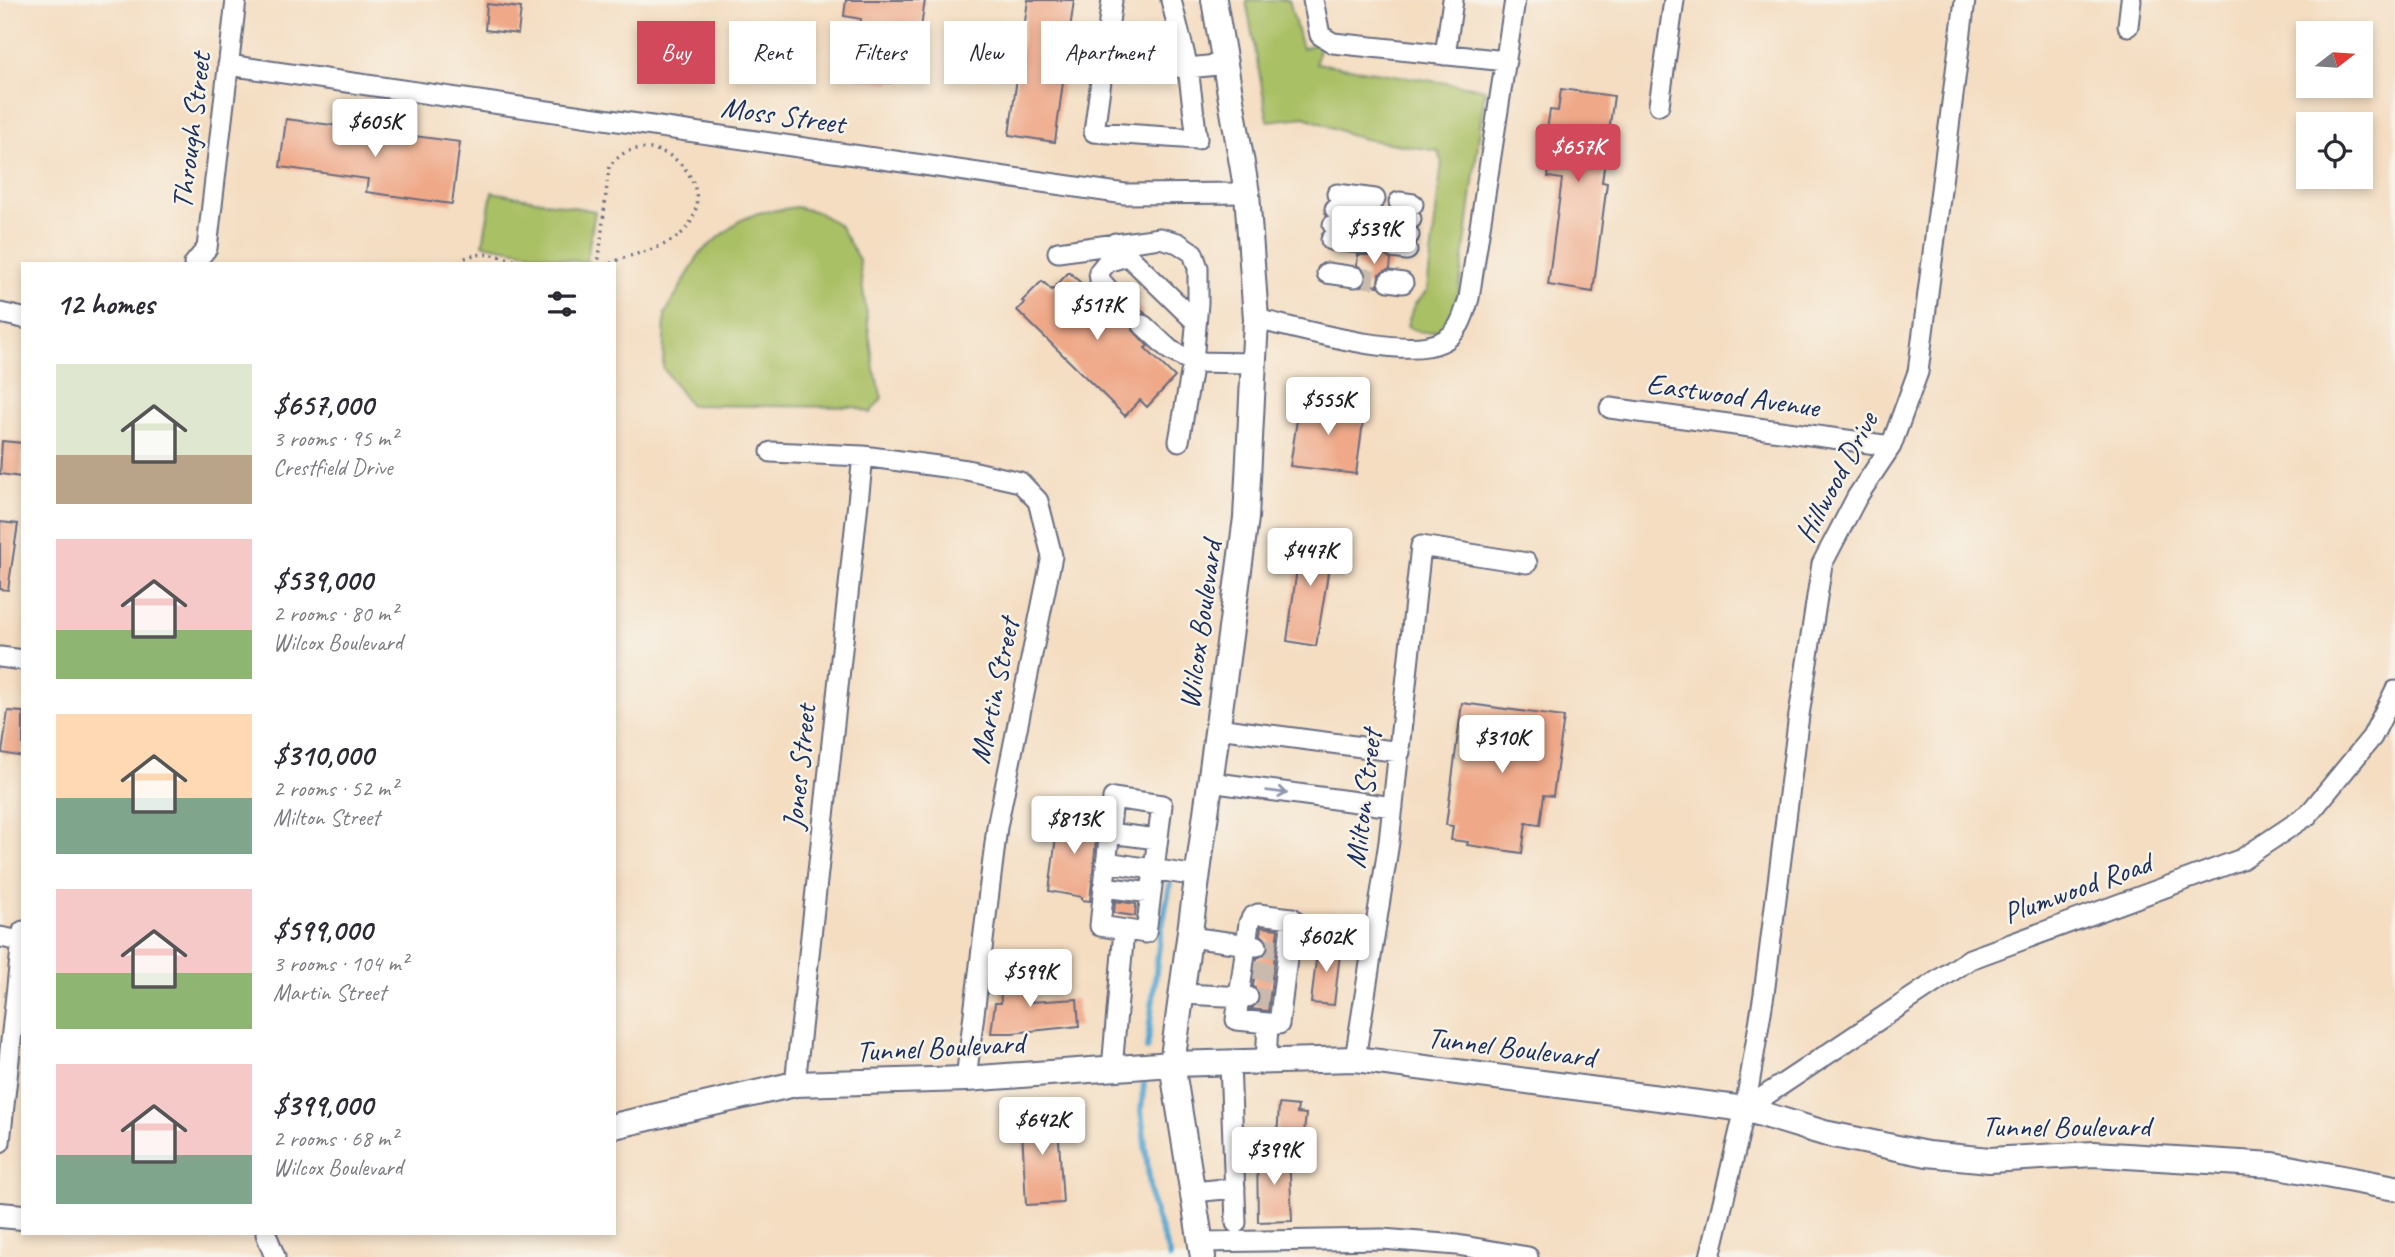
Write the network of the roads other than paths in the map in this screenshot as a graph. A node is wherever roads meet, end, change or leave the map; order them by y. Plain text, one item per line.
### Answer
1 (236, 0) edge
2 (1112, 0) edge
3 (1171, 0) edge
4 (1214, 0) edge
5 (1313, 0) edge
6 (1453, 0) edge
7 (1515, 0) edge
8 (1674, 0) edge
9 (1965, 0) edge
10 (2131, 0) edge
11 (2128, 26) dead end
12 (1445, 55) junction
13 (1506, 61) junction
14 (1227, 64) junction
15 (228, 65) junction
16 (1177, 67) edge
17 (1188, 68) junction
18 (1658, 105) dead end
19 (1247, 193) junction
20 (1372, 222) joint
21 (1121, 249) junction
22 (1059, 252) dead end
23 (196, 262) edge
24 (1327, 273) dead end
25 (1355, 277) tunnel mouth
26 (1121, 303) tunnel mouth
27 (0, 313) edge
28 (21, 318) edge
29 (1256, 319) junction
30 (1196, 322) junction
31 (1143, 325) tunnel mouth
32 (1193, 362) junction
33 (1254, 363) junction
34 (1610, 408) dead end
35 (1179, 441) dead end
36 (1891, 446) junction
37 (771, 452) dead end
38 (863, 456) junction
39 (1527, 563) dead end
40 (0, 657) edge
41 (21, 660) edge
42 (2395, 691) edge
43 (1217, 728) junction
44 (1400, 752) junction
45 (1210, 782) junction
46 (1393, 807) junction
47 (1109, 833) junction
48 (1157, 839) junction
49 (1106, 862) junction
50 (1154, 869) junction
51 (1197, 876) junction
52 (1103, 887) junction
53 (1151, 893) junction
54 (1124, 930) junction
55 (21, 936) edge
56 (0, 937) edge
57 (1189, 937) junction
58 (21, 945) edge
59 (1251, 945) junction
60 (1181, 994) junction
61 (1244, 997) junction
62 (1268, 1024) junction
63 (1355, 1059) junction
64 (1266, 1061) junction
65 (1230, 1062) junction
66 (1172, 1064) junction
67 (1112, 1069) junction
68 (966, 1079) junction
69 (795, 1084) junction
70 (1745, 1109) junction
71 (616, 1126) edge
72 (0, 1142) edge
73 (1235, 1188) junction
74 (2395, 1188) edge
75 (1194, 1192) junction
76 (0, 1215) edge
77 (21, 1217) edge
78 (1236, 1223) dead end
79 (267, 1235) edge
80 (1201, 1249) edge
81 (275, 1257) edge
82 (1528, 1257) edge
83 (1710, 1257) edge

1 - 15 street, Through Street
2 - 17 street
3 - 17 street
4 - 14 main road, Wilcox Boulevard
5 - 12 street
6 - 12 street
7 - 13 street
8 - 18 street
9 - 36 street, Hillwood Drive
10 - 11 street
12 - 13 street
13 - 29 street
14 - 17 street
14 - 19 main road, Wilcox Boulevard
15 - 19 street, Moss Street
15 - 23 street, Through Street
16 - 17 street
19 - 29 main road, Wilcox Boulevard
20 - 20 street
21 - 22 street
21 - 26 street
21 - 30 street
21 - 30 street
24 - 25 street
27 - 28 street
29 - 33 main road, Wilcox Boulevard
30 - 32 street
31 - 32 street
32 - 33 street
32 - 35 street
33 - 43 main road, Wilcox Boulevard
34 - 36 street, Eastwood Avenue
36 - 70 street, Hillwood Drive
37 - 38 street, Martin Street
38 - 68 street, Martin Street
38 - 69 street, Jones Street
39 - 44 street, Milton Street
40 - 41 street
42 - 70 street, Plumwood Road
43 - 44 street
43 - 45 main road, Wilcox Boulevard
44 - 46 street, Milton Street
45 -> 46 street
45 - 51 main road, Wilcox Boulevard
46 - 63 street, Milton Street
47 - 48 street
47 - 48 street
47 - 49 street
48 - 50 street
49 - 50 street
49 - 52 street
50 - 51 street
50 - 53 street
51 - 57 main road, Wilcox Boulevard
52 - 53 street
52 - 54 street
53 - 54 street
54 - 67 street
55 - 56 street
57 - 59 street
57 - 60 main road, Wilcox Boulevard
58 - 72 street
59 - 61 street
59 - 62 street
60 - 61 street
60 - 66 main road, Wilcox Boulevard
61 - 62 street
62 - 64 street
63 - 64 main road, Tunnel Boulevard
63 - 70 main road, Tunnel Boulevard
64 - 65 main road, Tunnel Boulevard
65 - 66 main road, Tunnel Boulevard
65 - 73 street
66 - 67 main road, Tunnel Boulevard
66 - 75 main road, Wilcox Boulevard
67 - 68 main road, Tunnel Boulevard
68 - 69 main road, Tunnel Boulevard
69 - 71 main road, Tunnel Boulevard
70 - 74 main road, Tunnel Boulevard
70 - 83 street, Hillwood Drive
73 - 75 street
73 - 78 street
75 - 80 main road, Wilcox Boulevard
76 - 77 main road
79 - 81 street
80 - 82 street

